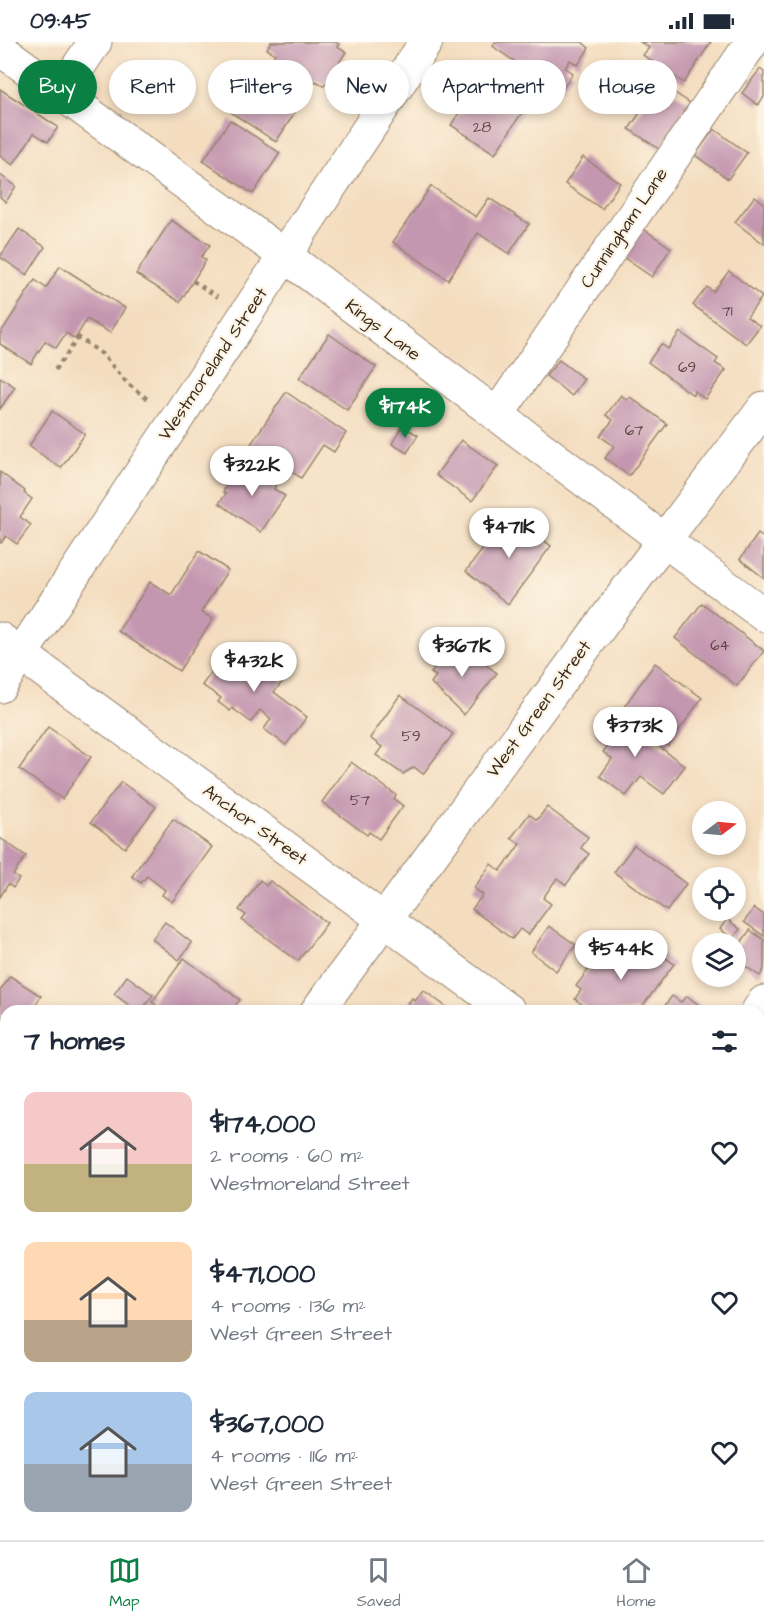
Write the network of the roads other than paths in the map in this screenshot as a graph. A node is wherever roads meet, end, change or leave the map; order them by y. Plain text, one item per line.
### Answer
1 (95, 42) edge
2 (752, 42) edge
3 (0, 49) edge
4 (431, 57) edge
5 (83, 60) edge
6 (18, 62) edge
7 (88, 114) edge
8 (284, 255) junction
9 (764, 408) edge
10 (497, 415) junction
11 (664, 541) junction
12 (764, 615) edge
13 (10, 646) edge
14 (0, 686) edge
15 (383, 919) junction
16 (321, 1005) edge
17 (501, 1005) edge

1 - 5 street
2 - 10 street, Cunningham Lane
3 - 6 street, Kings Lane
4 - 8 street, Westmoreland Street
7 - 8 street, Kings Lane
8 - 10 street, Kings Lane
8 - 13 street, Westmoreland Street
9 - 11 street, West Green Street
10 - 11 street, Kings Lane
11 - 12 street, Kings Lane
11 - 15 street, West Green Street
13 - 14 street, Westmoreland Street
13 - 15 street, Anchor Street
15 - 16 street, West Green Street
15 - 17 street, Anchor Street

